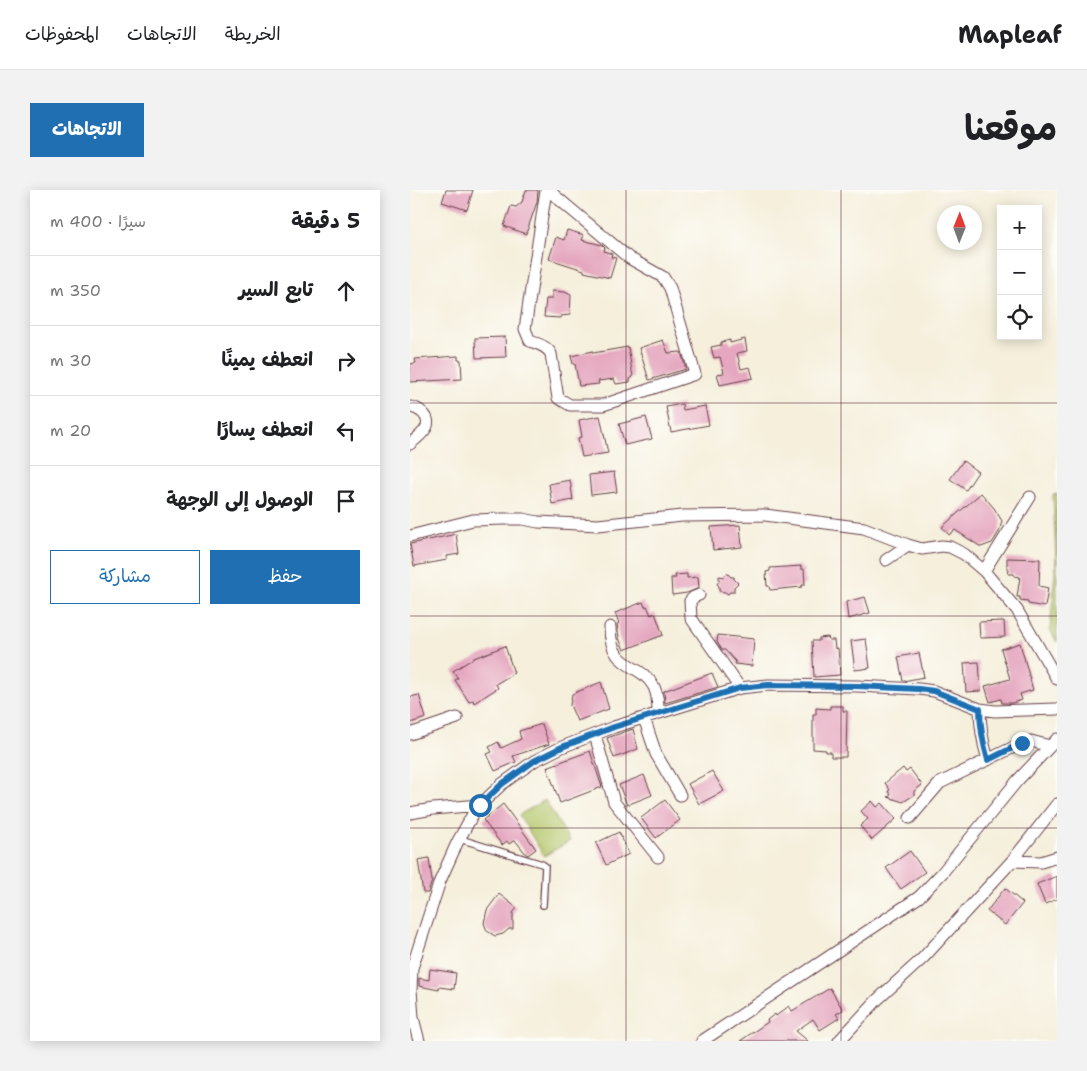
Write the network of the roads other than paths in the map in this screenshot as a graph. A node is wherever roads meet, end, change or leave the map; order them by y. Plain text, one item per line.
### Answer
1 (546, 190) edge
2 (550, 190) edge
3 (410, 407) edge
4 (410, 444) edge
5 (1030, 497) dead end
6 (410, 536) edge
7 (908, 545) junction
8 (886, 560) dead end
9 (984, 571) junction
10 (700, 595) dead end
11 (610, 627) dead end
12 (1057, 679) edge
13 (740, 688) junction
14 (980, 709) junction
15 (1057, 710) edge
16 (658, 713) junction
17 (457, 718) dead end
18 (644, 718) junction
19 (410, 734) edge
20 (594, 735) junction
21 (1053, 743) edge
22 (988, 760) junction
23 (680, 795) dead end
24 (1057, 804) edge
25 (480, 805) junction
26 (410, 813) edge
27 (910, 818) dead end
28 (460, 839) junction
29 (1057, 856) edge
30 (658, 857) dead end
31 (1012, 861) junction
32 (543, 905) dead end
33 (420, 1041) edge
34 (702, 1041) edge
35 (838, 1041) edge

1 - 2 street
3 - 4 street
5 - 9 street
6 - 7 street
7 - 8 street
7 - 9 street
9 - 12 street
10 - 13 street
11 - 16 street
13 - 14 street
13 - 16 street
14 - 15 street
14 - 22 street
16 - 18 street
17 - 19 street
18 - 20 street
18 - 23 street
20 - 25 street
20 - 30 street
21 - 22 street
21 - 34 street
22 - 27 street
24 - 31 street
25 - 26 street
25 - 28 street
28 - 32 lane
28 - 33 street
29 - 31 street
31 - 35 street

